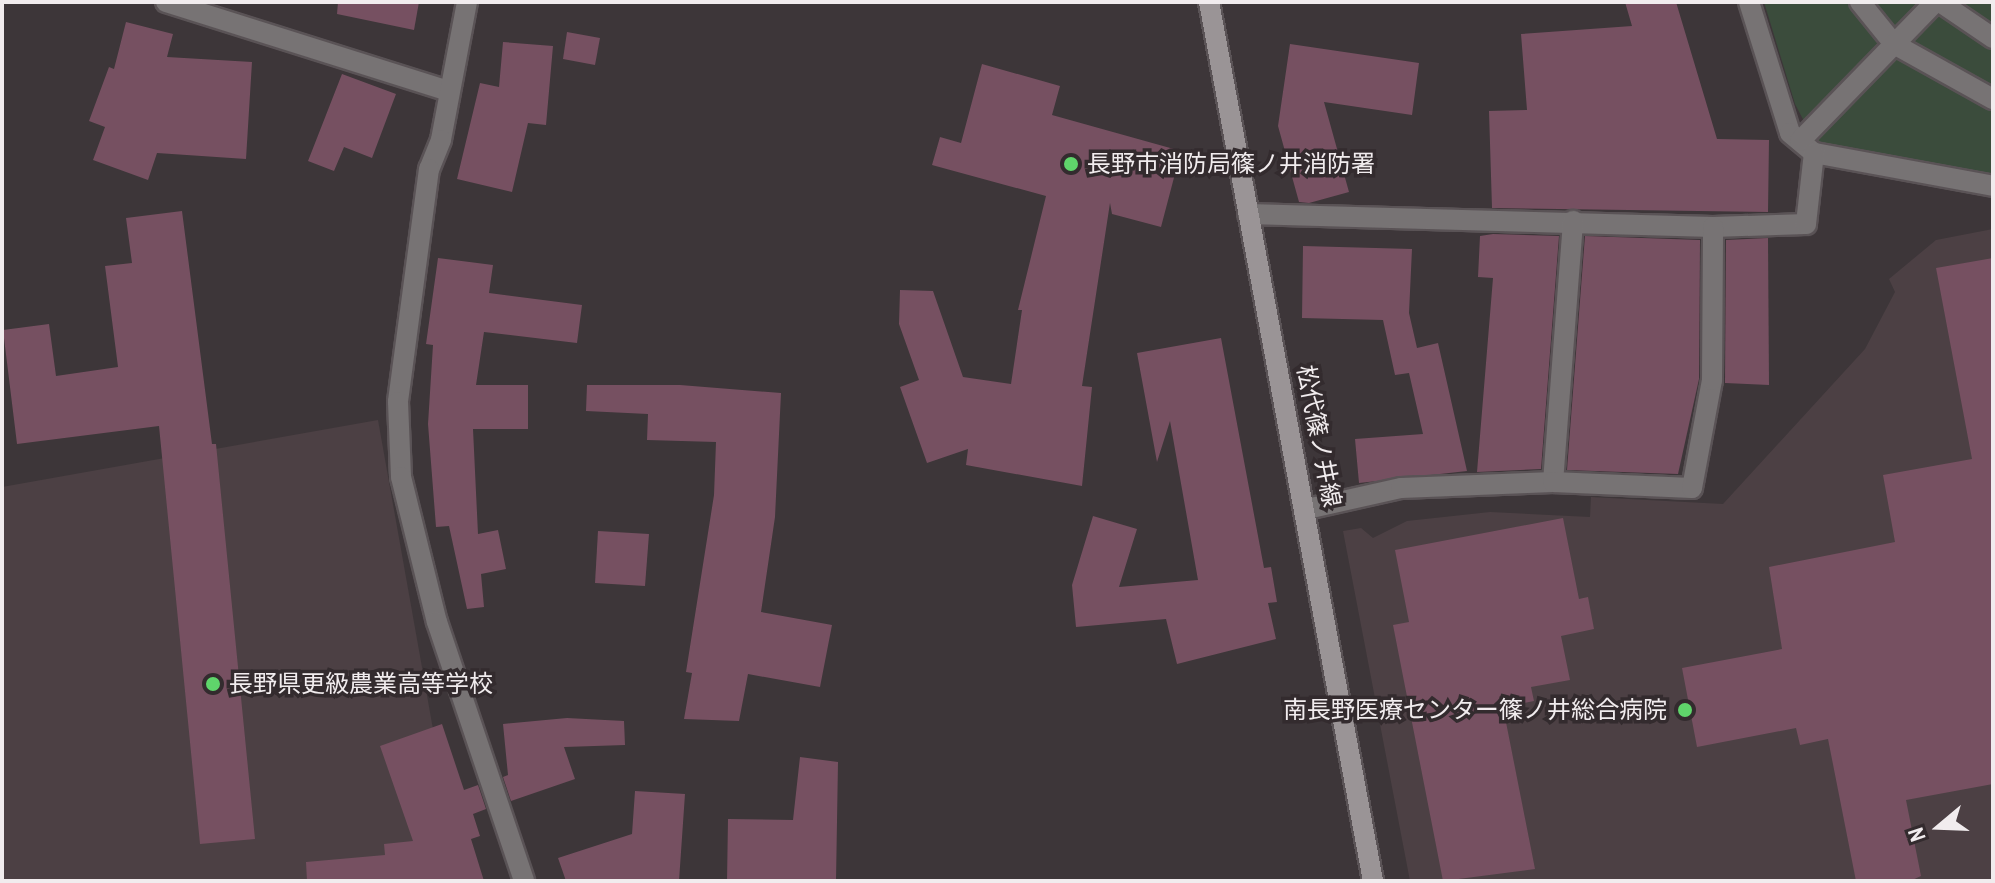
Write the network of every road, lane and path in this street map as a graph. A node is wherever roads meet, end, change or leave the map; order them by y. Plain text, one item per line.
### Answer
1 (166, 2) edge
2 (467, 2) edge
3 (1209, 2) edge
4 (1749, 2) edge
5 (1860, 2) edge
6 (1938, 2) edge
7 (1993, 38) edge
8 (1894, 44) junction
9 (449, 91) junction
10 (1993, 99) edge
11 (1807, 147) junction
12 (1993, 186) edge
13 (1248, 214) junction
14 (1573, 221) junction
15 (1713, 227) junction
16 (1553, 482) junction
17 (1307, 509) junction
18 (524, 881) edge
19 (1373, 881) edge

1 - 9 street
2 - 9 street
3 - 13 main road, 松代篠ノ井線
4 - 11 street
5 - 8 street
6 - 7 street
6 - 8 street
8 - 10 street
8 - 11 street
9 - 18 street
11 - 12 street
11 - 15 street
13 - 14 street
13 - 17 main road, 松代篠ノ井線
14 - 15 street
14 - 16 street
15 - 16 street
16 - 17 street
17 - 19 main road, 松代篠ノ井線

